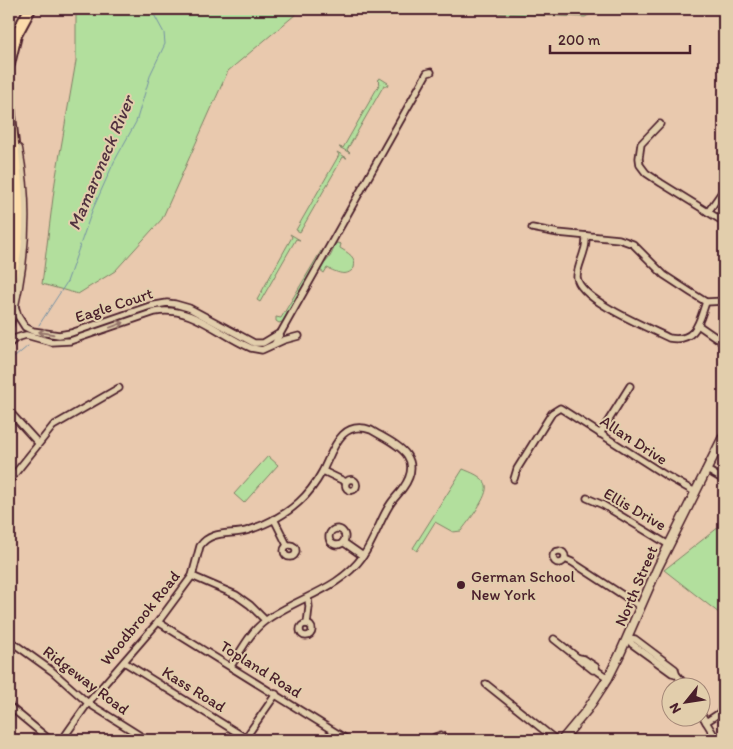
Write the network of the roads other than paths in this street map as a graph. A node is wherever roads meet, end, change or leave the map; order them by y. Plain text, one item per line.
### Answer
1 (30, 9) edge
2 (9, 64) edge
3 (431, 72) dead end
4 (9, 105) edge
5 (9, 115) edge
6 (660, 124) dead end
7 (9, 136) edge
8 (13, 153) junction
9 (724, 188) edge
10 (708, 212) junction
11 (724, 222) edge
12 (532, 228) dead end
13 (586, 236) junction
14 (9, 283) edge
15 (724, 301) edge
16 (15, 302) junction
17 (706, 302) junction
18 (9, 325) edge
19 (698, 325) junction
20 (284, 327) junction
21 (299, 336) dead end
22 (275, 343) junction
23 (724, 343) edge
24 (9, 344) edge
25 (630, 386) dead end
26 (119, 388) dead end
27 (9, 411) edge
28 (9, 415) edge
29 (600, 434) junction
30 (724, 435) edge
31 (38, 444) junction
32 (706, 470) junction
33 (323, 471) junction
34 (514, 479) dead end
35 (9, 480) edge
36 (724, 480) edge
37 (346, 482) dead end
38 (695, 492) junction
39 (587, 498) dead end
40 (274, 519) junction
41 (343, 542) dead end
42 (287, 545) dead end
43 (669, 545) junction
44 (363, 556) junction
45 (565, 559) dead end
46 (192, 576) junction
47 (308, 598) junction
48 (641, 607) junction
49 (265, 620) junction
50 (158, 622) junction
51 (307, 624) dead end
52 (628, 638) junction
53 (9, 640) edge
54 (554, 640) dead end
55 (124, 662) junction
56 (231, 666) junction
57 (678, 676) edge
58 (608, 678) junction
59 (486, 684) dead end
60 (276, 694) junction
61 (88, 703) junction
62 (9, 706) edge
63 (724, 710) edge
64 (710, 719) edge
65 (708, 726) edge
66 (50, 740) edge
67 (62, 740) edge
68 (147, 740) edge
69 (246, 740) edge
70 (348, 740) edge
71 (434, 740) edge
72 (445, 740) edge
73 (556, 740) edge
74 (562, 740) edge
75 (716, 740) edge

1 - 2 highway
3 - 20 street, Eagle Court
4 - 5 highway
5 - 8 highway
5 - 16 main road
6 - 10 street
7 - 8 highway
8 - 14 highway
9 - 10 street
10 - 11 street
12 - 13 street
13 - 17 street
13 - 19 street
15 - 17 street
16 - 18 main road
20 -> 16 street, Eagle Court
17 - 19 street
19 - 23 street
20 - 22 street, Eagle Court
21 - 22 street, Eagle Court
24 -> 22 street, Eagle Court
25 - 29 street
26 - 31 street
27 - 31 street
28 - 31 street
29 - 34 street, Allan Drive
29 - 38 street, Allan Drive
30 - 32 main road, North Street
31 - 35 street
32 - 36 street
32 - 38 main road, North Street
33 - 37 street
33 - 40 street, Woodbrook Road
33 - 44 street, Woodbrook Road
38 - 43 main road, North Street
39 - 43 street, Ellis Drive
40 - 42 street
40 - 46 street, Woodbrook Road
41 - 44 street
43 - 48 main road, North Street
44 - 47 street, Woodbrook Road
45 - 48 street
46 - 49 street
46 - 50 street, Woodbrook Road
47 - 49 street, Woodbrook Road
47 - 51 street
48 - 52 main road, North Street
49 - 56 street, Woodbrook Road
50 - 55 street, Woodbrook Road
50 - 56 street, Topland Road
52 - 57 street
52 - 58 main road, North Street
53 - 61 street, Ridgeway Road
54 - 58 street
55 - 61 street, Woodbrook Road
55 - 69 street, Kass Road
56 - 60 street, Topland Road
58 - 74 main road, North Street
59 - 73 street
60 - 69 street
60 - 70 street, Topland Road
61 - 67 street, Woodbrook Road
61 - 68 street, Ridgeway Road
62 - 66 street
63 - 64 street
65 - 75 street
71 - 72 street

